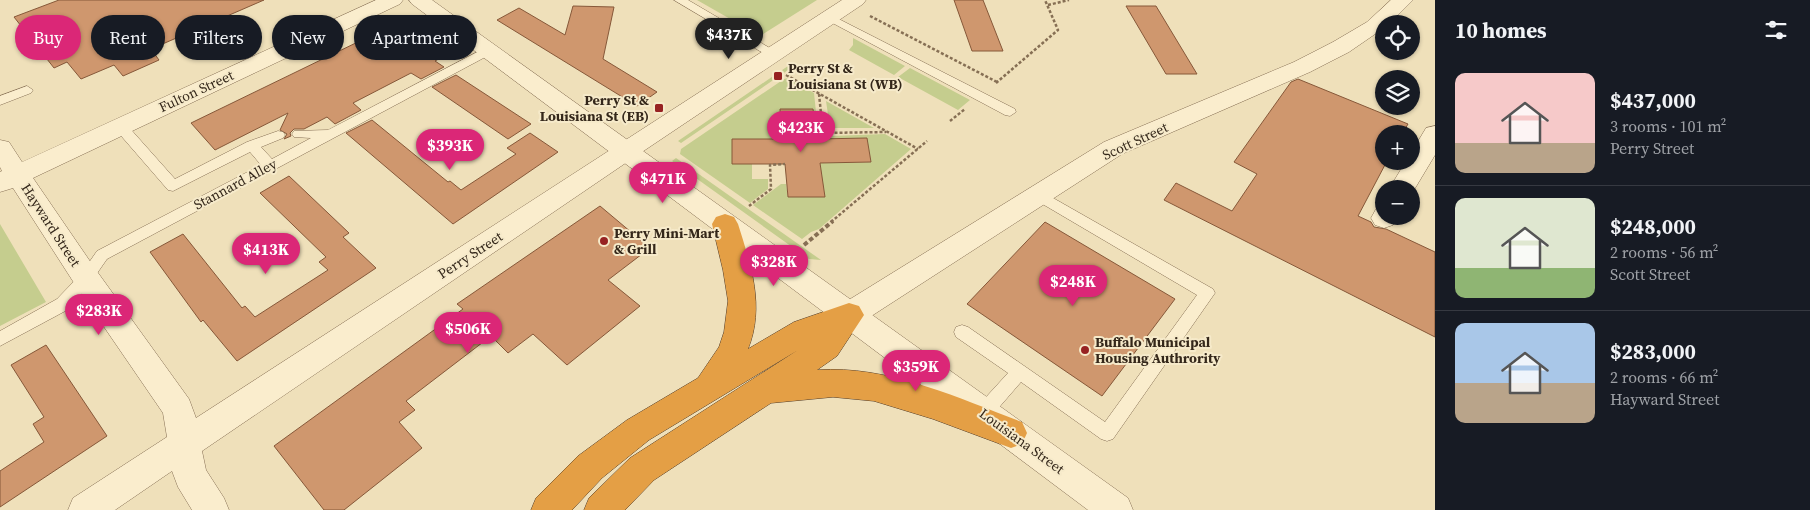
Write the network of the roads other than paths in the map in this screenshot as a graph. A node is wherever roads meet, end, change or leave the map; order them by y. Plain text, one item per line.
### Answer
1 (393, 0) edge
2 (418, 0) edge
3 (680, 0) edge
4 (1403, 0) edge
5 (863, 8) edge
6 (830, 17) junction
7 (487, 51) junction
8 (774, 54) junction
9 (26, 90) dead end
10 (0, 101) edge
11 (1010, 112) dead end
12 (121, 127) junction
13 (299, 134) dead end
14 (330, 134) junction
15 (1435, 134) edge
16 (278, 135) dead end
17 (252, 145) junction
18 (0, 148) edge
19 (624, 152) junction
20 (270, 166) junction
21 (9, 179) edge
22 (1407, 180) edge
23 (1039, 195) junction
24 (725, 224) junction
25 (86, 278) junction
26 (849, 315) junction
27 (962, 332) dead end
28 (0, 339) edge
29 (1019, 372) junction
30 (766, 389) junction
31 (705, 390) junction
32 (983, 413) junction
33 (1011, 433) junction
34 (186, 443) junction
35 (85, 510) edge
36 (212, 510) edge
37 (548, 510) edge
38 (601, 510) edge
39 (1116, 510) edge

1 - 12 street, Fulton Street
2 - 7 street, Louisiana Street
3 - 8 lane
4 - 23 street, Scott Street
5 - 6 street, Perry Street
6 - 8 street, Perry Street
6 - 11 lane
7 - 14 lane, Stannard Alley
7 - 19 street, Louisiana Street
8 - 19 street, Perry Street
9 - 10 lane
12 - 17 lane
12 - 21 street, Fulton Street
13 - 14 lane
14 - 20 lane, Stannard Alley
15 - 22 street
16 - 17 lane
17 - 20 lane
18 - 21 street, Hayward Street
19 - 24 street, Louisiana Street
19 - 34 street, Perry Street
20 - 25 lane, Stannard Alley
21 - 25 street, Hayward Street
23 - 26 street, Scott Street
23 - 29 lane
24 - 26 street, Louisiana Street
24 - 31 highway
25 - 28 lane, Stannard Alley
25 - 34 street, Hayward Street
26 - 30 highway
26 - 31 highway
26 - 32 street, Louisiana Street
27 - 29 lane
29 - 32 lane
30 - 33 highway
30 - 38 highway
31 - 37 highway
32 - 33 street, Louisiana Street
33 - 39 street, Louisiana Street
34 - 35 street, Perry Street
34 - 36 street, Hayward Street

